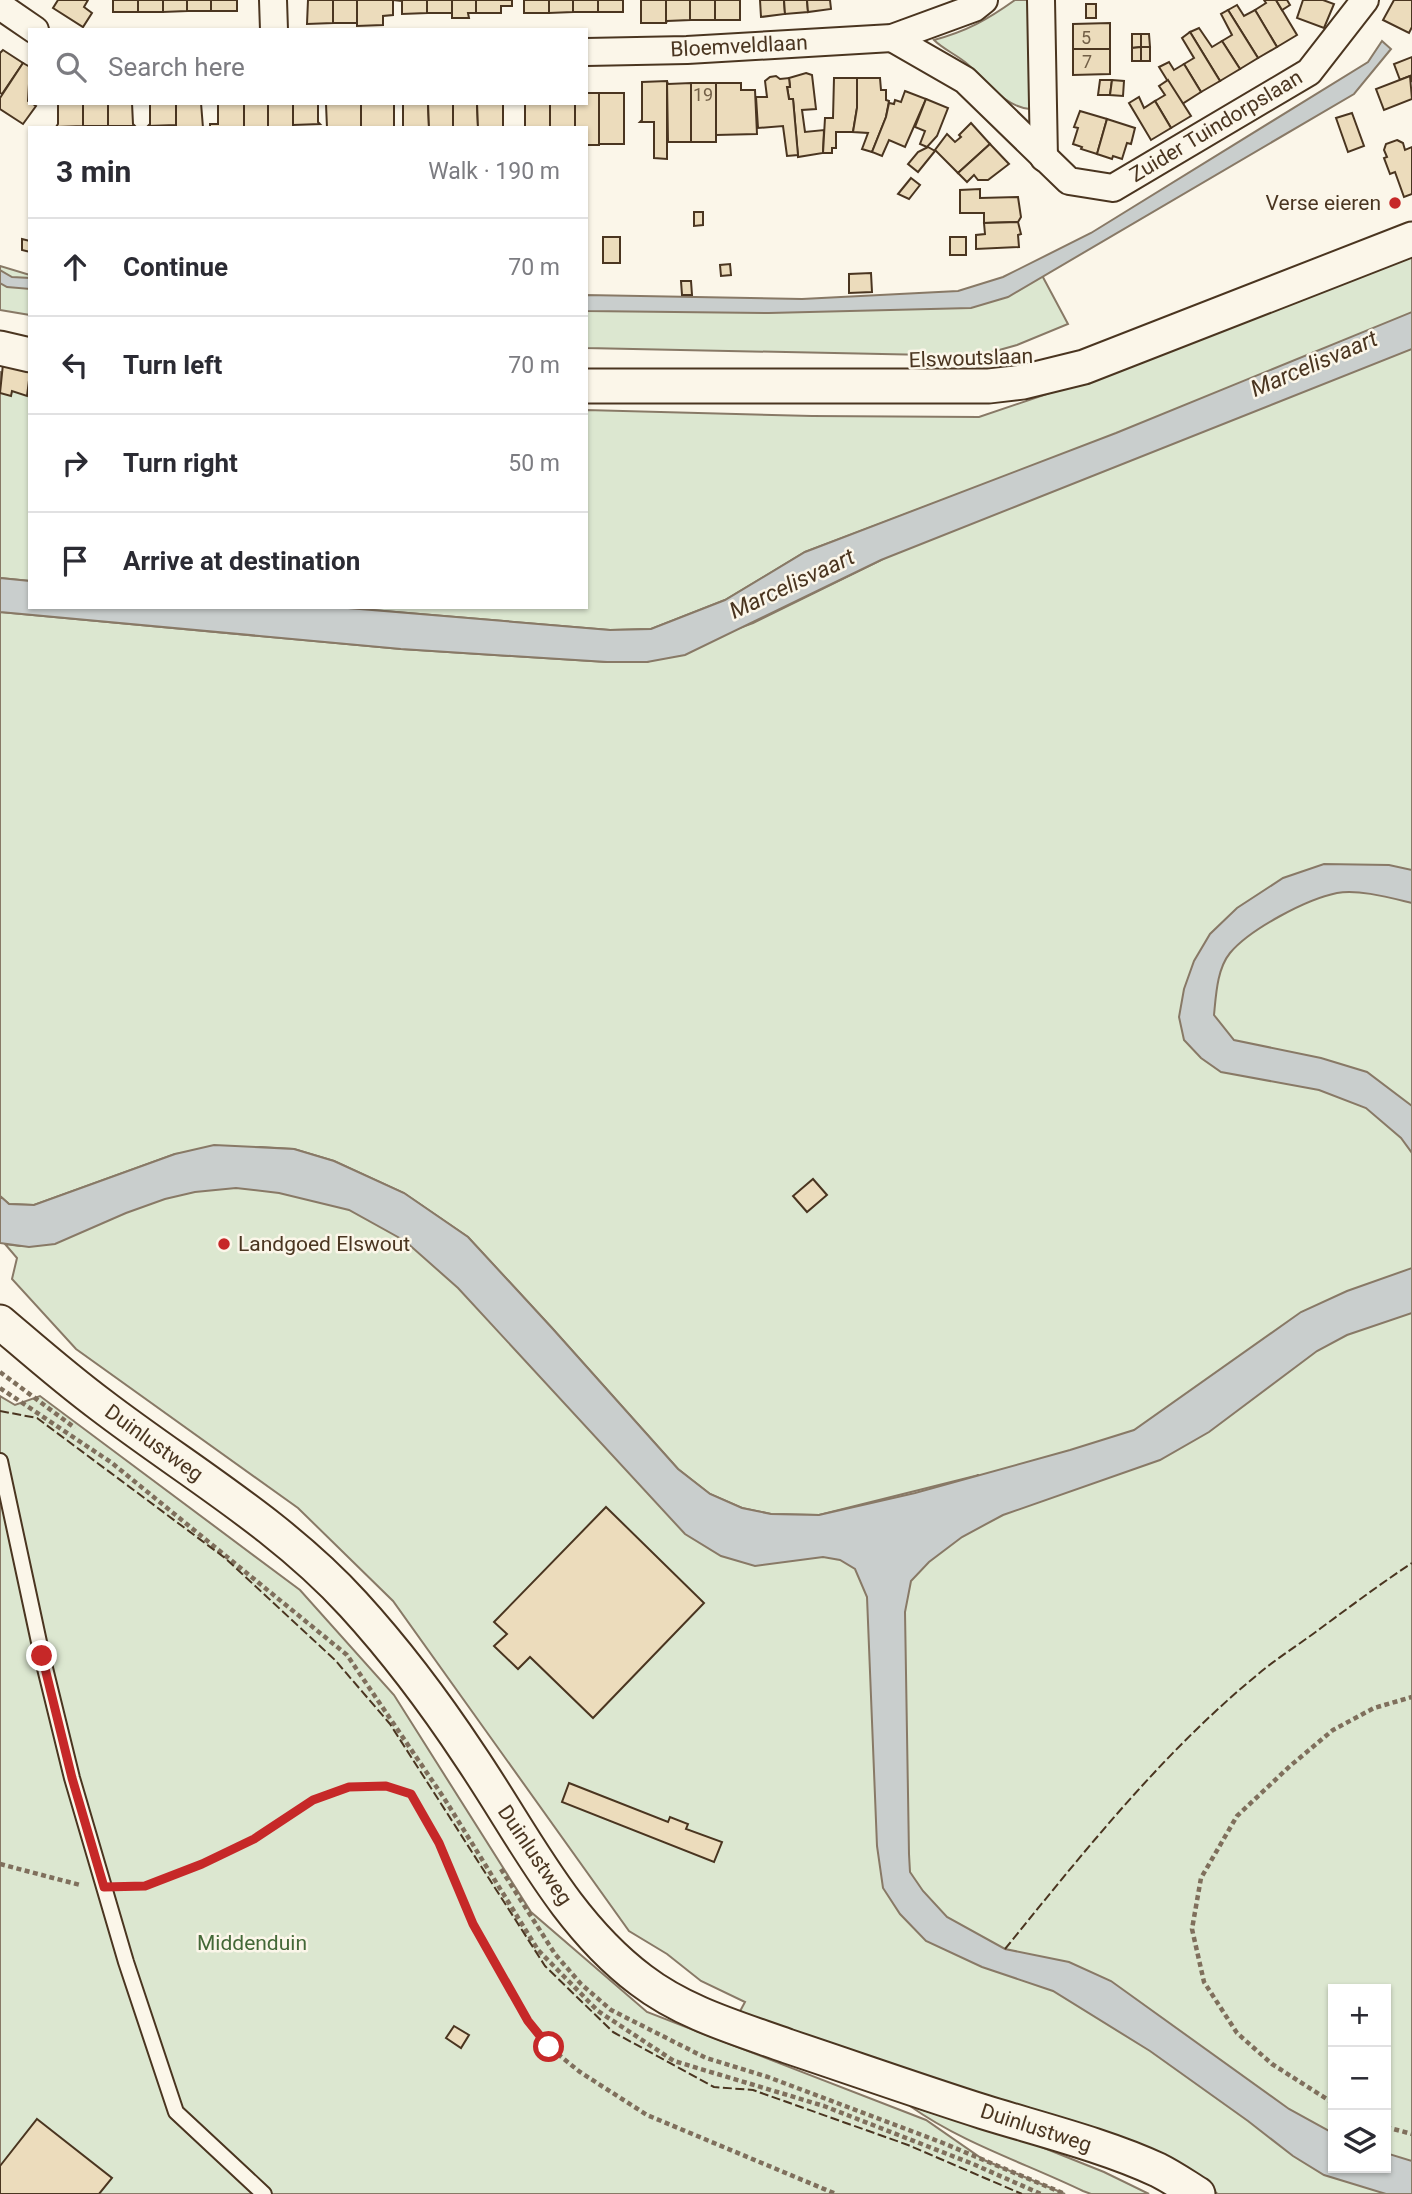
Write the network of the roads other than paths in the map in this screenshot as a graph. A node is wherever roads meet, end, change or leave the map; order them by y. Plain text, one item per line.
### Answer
1 (273, 0) edge
2 (984, 0) edge
3 (1041, 0) edge
4 (1365, 0) edge
5 (0, 6) edge
6 (32, 28) edge
7 (274, 28) edge
8 (892, 38) junction
9 (588, 52) edge
10 (1044, 158) junction
11 (1412, 239) edge
12 (0, 348) edge
13 (28, 355) edge
14 (588, 386) edge
15 (0, 1323) edge
16 (0, 1461) edge
17 (264, 2194) edge
18 (1198, 2194) edge

1 - 7 street
2 - 8 street, Bloemveldlaan
3 - 10 street
4 - 10 street, Zuider Tuindorpslaan
5 - 6 street
8 - 9 street, Bloemveldlaan
8 - 10 street
11 - 14 street, Elswoutslaan
12 - 13 street
15 - 18 street, Duinlustweg
16 - 17 lane

